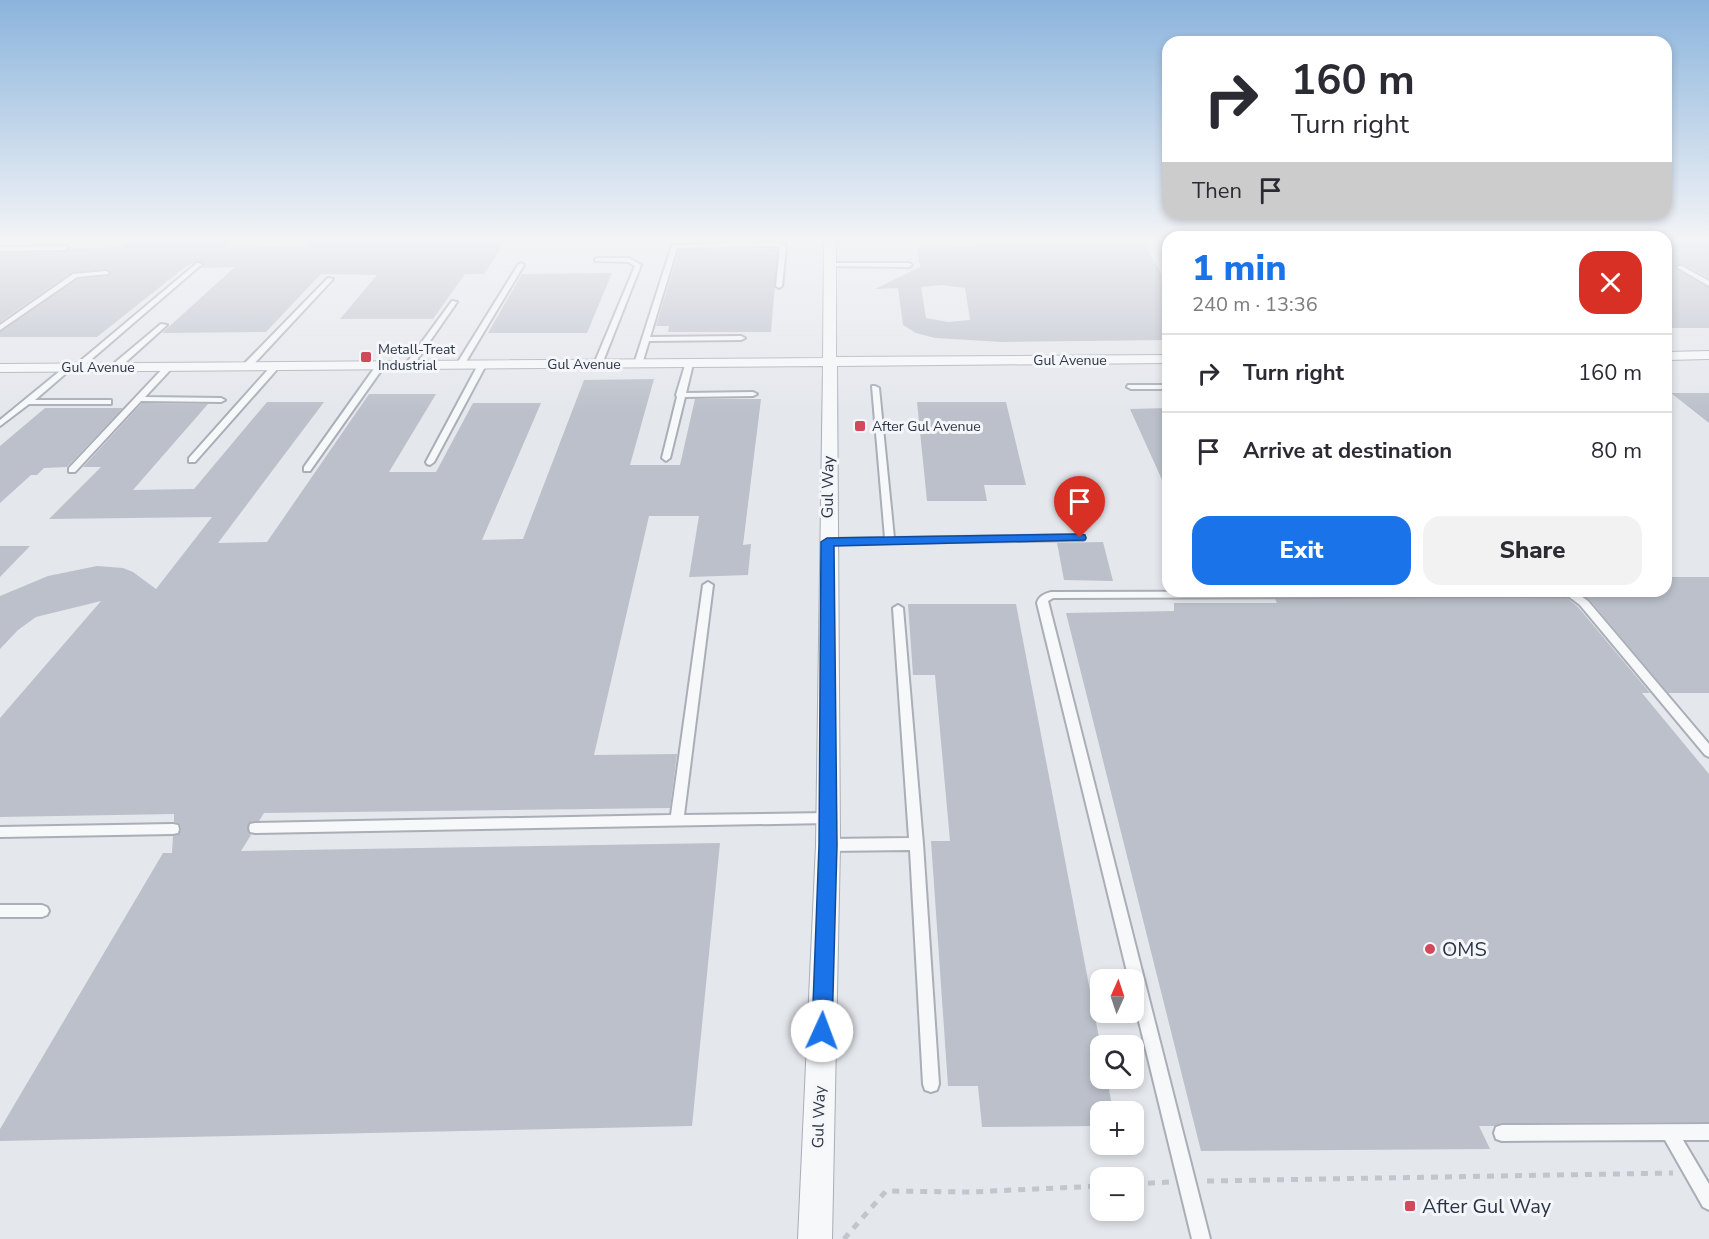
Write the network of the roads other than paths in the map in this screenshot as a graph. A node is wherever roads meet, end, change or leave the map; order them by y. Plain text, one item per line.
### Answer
1 (44, 297) edge
2 (159, 297) edge
3 (313, 297) edge
4 (501, 297) edge
5 (625, 297) edge
6 (658, 297) edge
7 (830, 297) edge
8 (454, 302) dead end
9 (163, 325) dead end
10 (0, 328) edge
11 (741, 338) dead end
12 (645, 339) junction
13 (1709, 355) edge
14 (1672, 356) edge
15 (1162, 359) edge
16 (831, 363) junction
17 (598, 364) junction
18 (638, 364) junction
19 (689, 364) junction
20 (381, 365) junction
21 (409, 365) junction
22 (460, 365) junction
23 (482, 365) junction
24 (247, 366) junction
25 (276, 366) junction
26 (115, 367) junction
27 (169, 367) junction
28 (0, 368) edge
29 (73, 368) junction
30 (875, 387) dead end
31 (1131, 387) dead end
32 (1162, 387) edge
33 (753, 394) dead end
34 (680, 395) junction
35 (138, 399) junction
36 (221, 400) dead end
37 (26, 402) junction
38 (108, 402) dead end
39 (0, 424) edge
40 (666, 458) dead end
41 (192, 460) dead end
42 (430, 462) dead end
43 (306, 469) dead end
44 (72, 470) dead end
45 (1080, 538) dead end
46 (890, 541) junction
47 (827, 542) junction
48 (708, 585) dead end
49 (1162, 595) edge
50 (1576, 597) edge
51 (898, 608) dead end
52 (1709, 752) edge
53 (676, 820) junction
54 (255, 828) dead end
55 (173, 829) dead end
56 (0, 832) edge
57 (828, 832) junction
58 (916, 844) junction
59 (42, 910) dead end
60 (0, 911) edge
61 (931, 1084) dead end
62 (1669, 1132) junction
63 (1709, 1132) edge
64 (1502, 1133) dead end
65 (1709, 1201) edge
66 (815, 1239) edge
67 (1201, 1239) edge

1 - 10 lane
2 - 29 lane
3 - 24 lane
4 - 22 lane
5 - 17 lane
6 - 12 lane
7 - 16 street, Gul Way
8 - 21 lane
9 - 26 lane
11 - 12 lane
12 - 18 lane
13 - 14 street
15 - 16 street, Gul Avenue
16 - 19 street, Gul Avenue
16 - 47 street, Gul Way
17 - 18 street, Gul Avenue
17 - 23 street, Gul Avenue
18 - 19 street, Gul Avenue
19 - 34 lane
20 - 21 street, Gul Avenue
20 - 25 street, Gul Avenue
20 - 43 lane
21 - 22 street, Gul Avenue
22 - 23 street, Gul Avenue
23 - 42 lane
24 - 25 street, Gul Avenue
24 - 27 street, Gul Avenue
25 - 41 lane
26 - 27 street, Gul Avenue
26 - 29 street, Gul Avenue
27 - 35 lane
28 - 29 street, Gul Avenue
29 - 37 lane
30 - 46 lane
31 - 32 lane
33 - 34 lane
34 - 40 lane
35 - 36 lane
35 - 44 lane
37 - 38 lane
37 - 39 lane
45 - 46 lane
46 - 47 lane
47 - 57 street, Gul Way
48 - 53 lane
49 - 67 lane
50 - 52 lane
51 - 58 lane
53 - 54 lane
53 - 57 lane
55 - 56 lane
57 - 58 lane
57 - 66 street, Gul Way
58 - 61 lane
59 - 60 lane
62 - 63 lane
62 - 64 lane
62 - 65 lane

